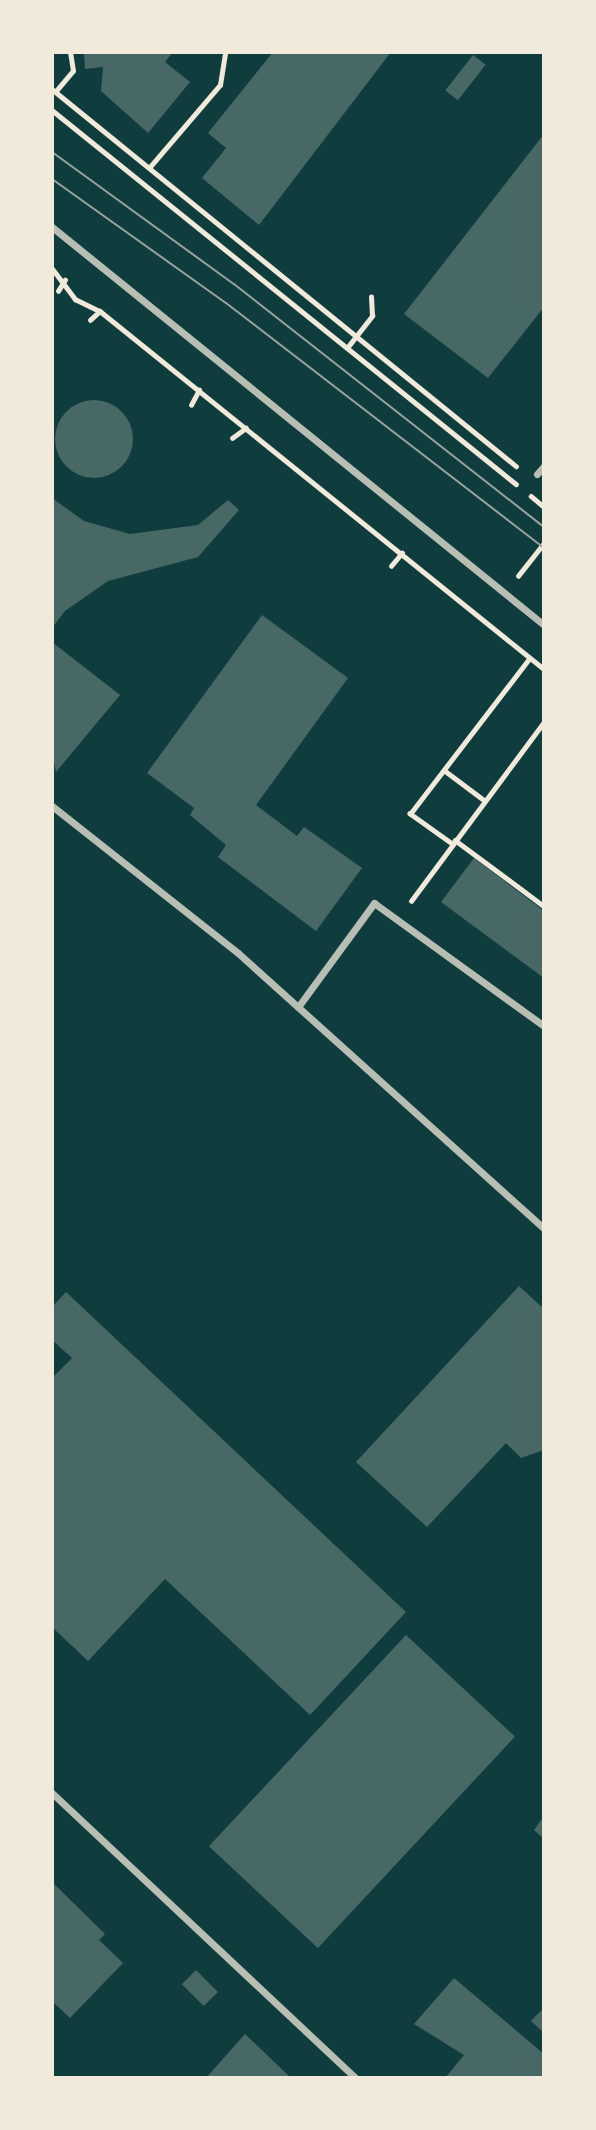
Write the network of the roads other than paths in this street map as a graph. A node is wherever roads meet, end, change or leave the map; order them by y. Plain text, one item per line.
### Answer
1 (52, 227) edge
2 (544, 466) edge
3 (537, 474) dead end
4 (544, 625) edge
5 (52, 806) edge
6 (298, 1007) junction
7 (544, 1026) edge
8 (544, 1229) edge
9 (52, 1793) edge
10 (355, 2077) edge

1 - 4 street
2 - 3 street
5 - 6 street
6 - 7 street
6 - 8 street
9 - 10 street

